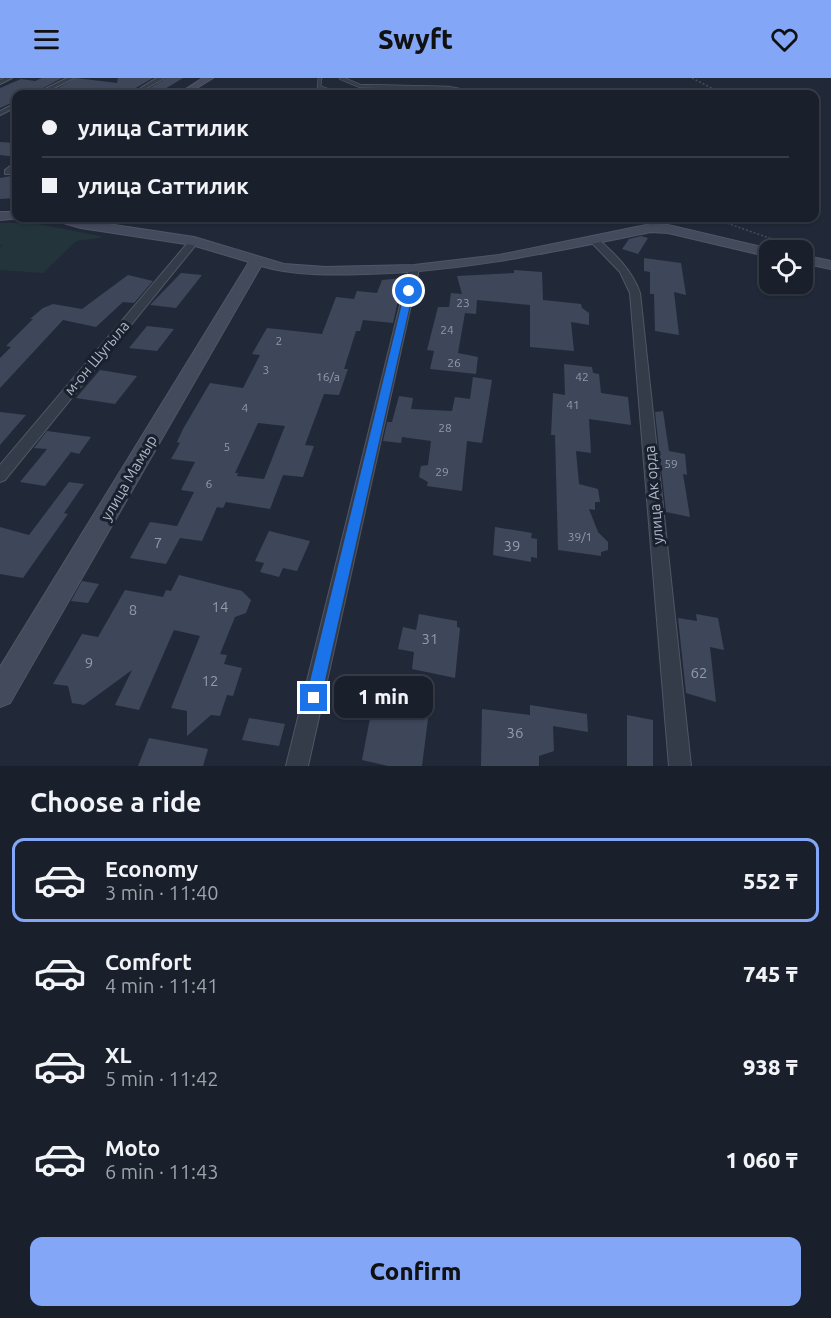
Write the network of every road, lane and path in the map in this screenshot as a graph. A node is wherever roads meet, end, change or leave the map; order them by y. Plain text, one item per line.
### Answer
1 (9, 78) edge
2 (71, 78) edge
3 (161, 78) edge
4 (209, 78) edge
5 (320, 78) edge
6 (341, 78) edge
7 (692, 78) edge
8 (0, 82) edge
9 (46, 90) edge
10 (141, 90) edge
11 (189, 90) edge
12 (327, 90) edge
13 (459, 90) edge
14 (715, 90) edge
15 (12, 169) edge
16 (8, 172) dead end
17 (72, 222) edge
18 (594, 240) junction
19 (194, 241) junction
20 (759, 250) edge
21 (256, 262) junction
22 (813, 262) edge
23 (831, 265) edge
24 (414, 268) junction
25 (0, 476) edge
26 (0, 693) edge
27 (297, 766) edge
28 (680, 766) edge

1 - 8 street
2 - 9 street
3 - 10 street
4 - 11 main road
5 - 12 lane
6 - 13 lane
7 - 14 path
15 - 16 street
17 - 19 main road
18 - 20 main road
18 - 24 main road
18 - 28 street, улица Ак орда
19 - 21 main road
19 - 25 street, м-он Шугыла
21 - 24 main road
21 - 26 main road, улица Мамыр
22 - 23 main road
24 - 27 street

